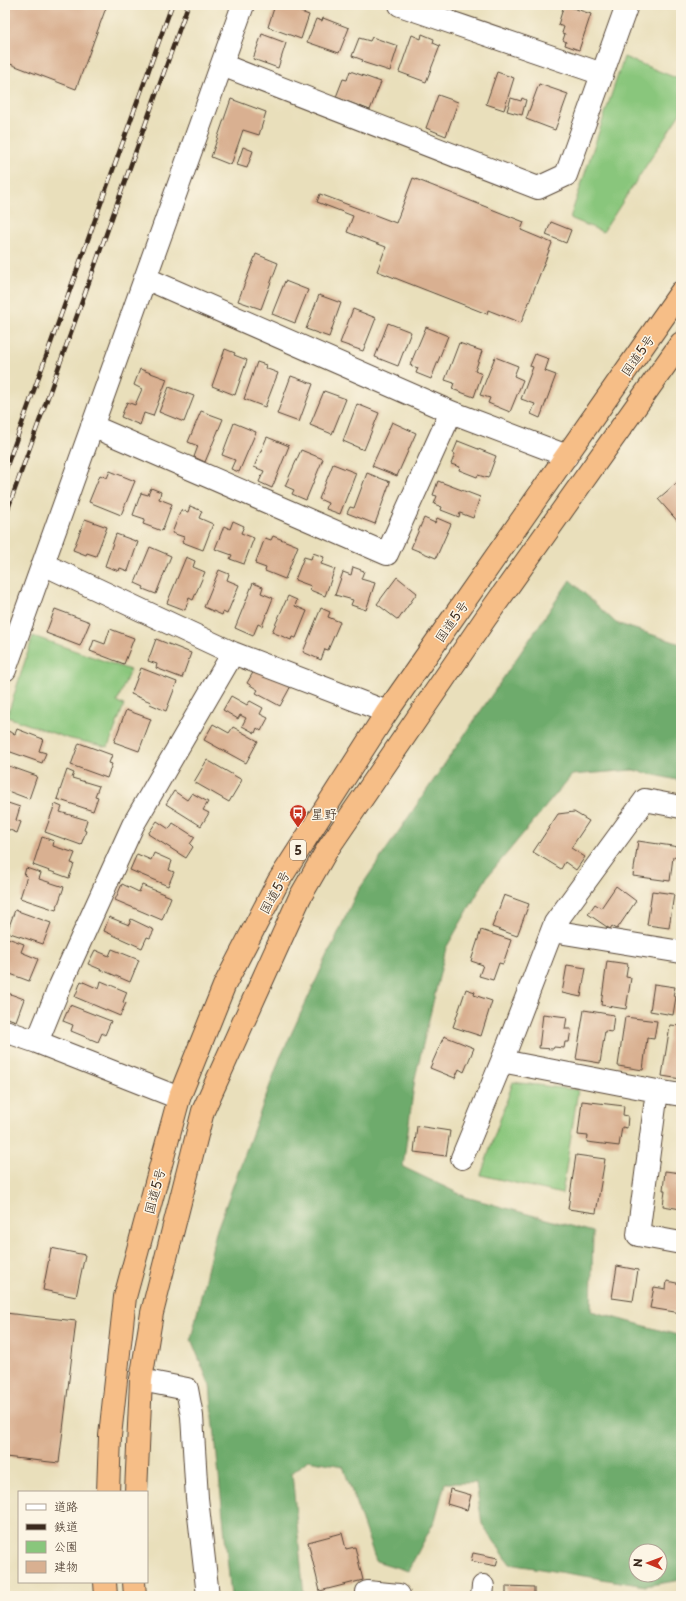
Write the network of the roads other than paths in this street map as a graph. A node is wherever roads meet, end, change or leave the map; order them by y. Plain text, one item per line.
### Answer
1 (243, 5) edge
2 (400, 5) edge
3 (627, 5) edge
4 (222, 65) junction
5 (602, 74) junction
6 (146, 278) junction
7 (681, 292) edge
8 (681, 343) edge
9 (451, 412) junction
10 (92, 426) junction
11 (567, 456) junction
12 (43, 564) junction
13 (233, 653) junction
14 (5, 670) edge
15 (387, 712) junction
16 (681, 807) edge
17 (552, 931) junction
18 (681, 952) edge
19 (5, 1031) edge
20 (37, 1042) junction
21 (502, 1061) junction
22 (656, 1091) junction
23 (681, 1095) edge
24 (179, 1098) junction
25 (462, 1158) dead end
26 (681, 1243) edge
27 (141, 1380) junction
28 (108, 1491) edge
29 (136, 1491) edge
30 (105, 1583) edge
31 (134, 1583) edge
32 (367, 1592) dead end
33 (106, 1596) edge
34 (135, 1596) edge
35 (208, 1596) edge
36 (399, 1596) edge

1 - 4 street
2 - 5 street
3 - 5 street
4 - 5 street
4 - 6 street
6 - 9 street
6 - 10 street
7 - 11 highway, 国道5号 / 5
8 - 27 highway, 国道5号 / 5
9 - 10 street
9 - 11 street
10 - 12 street
11 - 15 highway, 国道5号 / 5
12 - 13 street
12 - 14 street
13 - 15 street
13 - 20 street
15 - 24 highway, 国道5号 / 5
16 - 17 street
17 - 18 street
17 - 21 street
19 - 20 street
20 - 24 street
21 - 22 street
21 - 25 street
22 - 23 street
22 - 26 street
24 - 28 highway, 国道5号 / 5
27 - 29 highway, 国道5号 / 5
27 - 35 street
30 - 33 highway
31 - 34 highway
32 - 36 street

